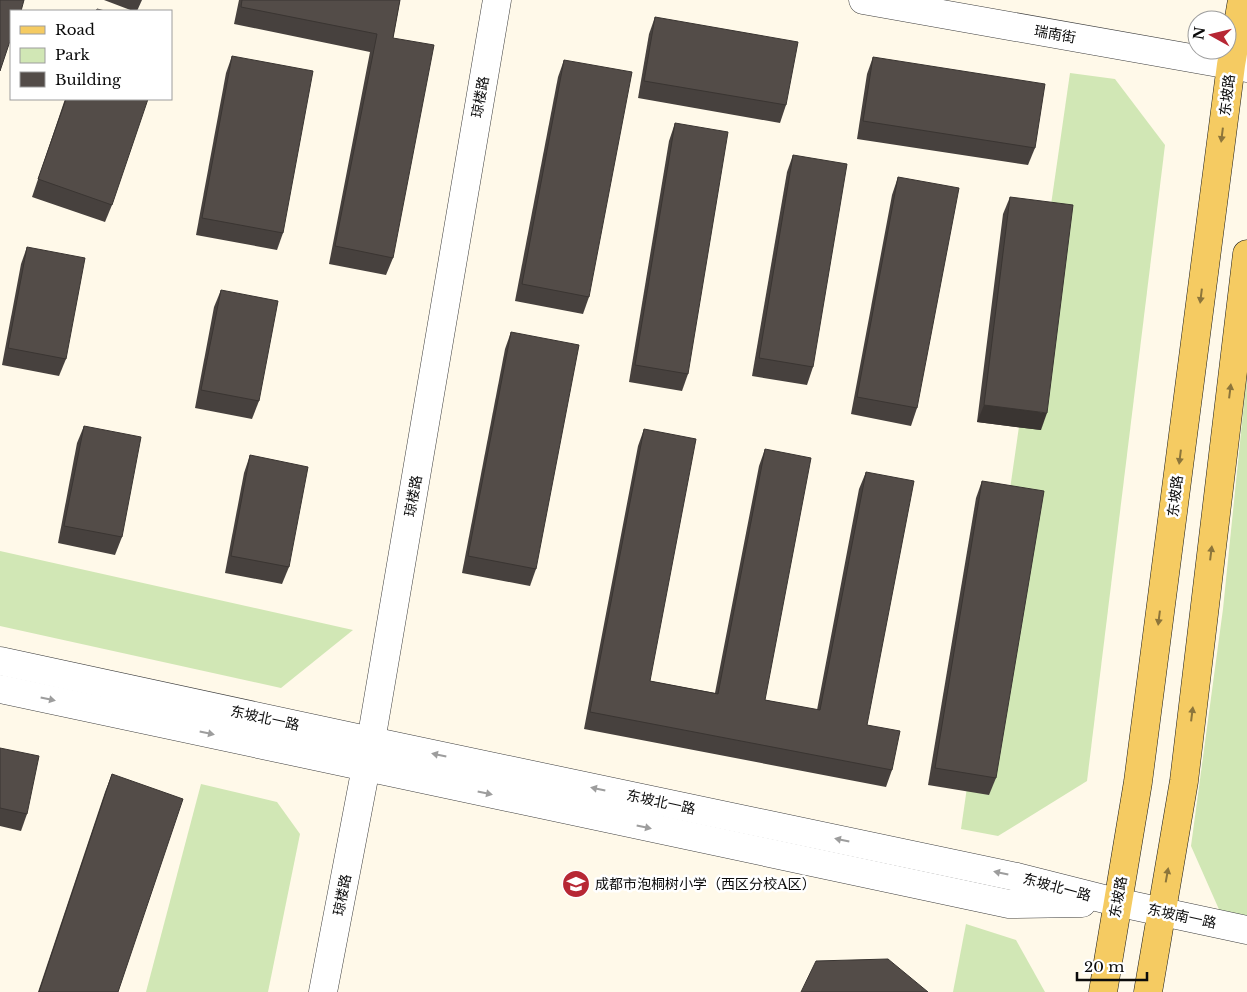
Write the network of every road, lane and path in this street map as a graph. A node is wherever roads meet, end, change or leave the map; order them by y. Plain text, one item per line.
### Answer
1 (497, 0) edge
2 (863, 0) edge
3 (1242, 0) edge
4 (1239, 67) edge
5 (1247, 254) edge
6 (0, 661) edge
7 (0, 689) edge
8 (371, 741) junction
9 (366, 768) junction
10 (1116, 902) junction
11 (1161, 912) junction
12 (1247, 930) edge
13 (323, 992) edge
14 (1102, 992) edge
15 (1148, 992) edge

1 - 8 street, 琼楼路
2 - 4 street, 瑞南街
3 - 4 main road, 东坡路
4 -> 10 main road, 东坡路
11 -> 5 main road
6 - 8 street, 东坡北一路
7 -> 9 street, 东坡北一路
8 - 9 street, 琼楼路
10 -> 8 street, 东坡北一路
9 -> 10 street, 东坡北一路
9 - 13 street, 琼楼路
10 - 11 street, 东坡南一路
10 - 14 main road, 东坡路
11 - 12 street, 东坡南一路
11 - 15 main road

